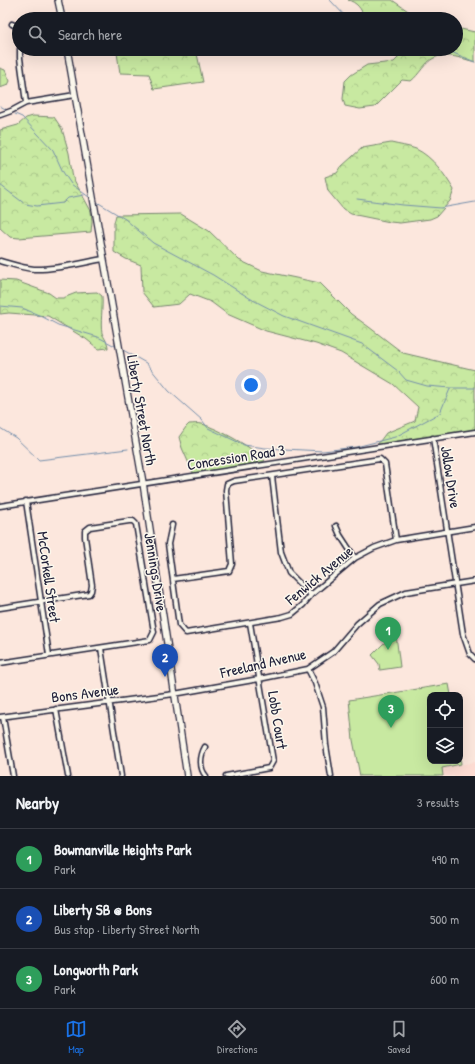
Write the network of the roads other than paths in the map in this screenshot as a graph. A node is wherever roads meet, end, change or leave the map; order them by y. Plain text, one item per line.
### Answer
1 (58, 0) edge
2 (61, 12) edge
3 (20, 56) edge
4 (68, 56) edge
5 (75, 95) junction
6 (26, 103) junction
7 (0, 115) edge
8 (103, 259) junction
9 (0, 261) edge
10 (475, 432) edge
11 (433, 438) junction
12 (272, 476) junction
13 (143, 483) junction
14 (26, 501) junction
15 (0, 506) edge
16 (172, 525) dead end
17 (336, 526) dead end
18 (475, 527) edge
19 (448, 532) junction
20 (396, 540) junction
21 (355, 558) junction
22 (173, 579) junction
23 (475, 581) edge
24 (456, 584) junction
25 (311, 594) junction
26 (41, 602) junction
27 (0, 608) edge
28 (250, 623) junction
29 (101, 648) junction
30 (475, 651) edge
31 (470, 654) junction
32 (49, 655) junction
33 (475, 660) edge
34 (0, 663) edge
35 (308, 669) junction
36 (259, 679) junction
37 (174, 694) junction
38 (109, 702) junction
39 (56, 709) junction
40 (1, 717) edge
41 (204, 747) dead end
42 (12, 776) edge
43 (68, 776) edge
44 (121, 776) edge
45 (187, 776) edge
46 (206, 776) edge
47 (226, 776) edge
48 (331, 776) edge

1 - 2 main road
3 - 6 street
4 - 5 main road, Liberty Street North
5 - 6 street
5 - 8 main road, Liberty Street North
6 - 7 street
8 - 9 street
8 - 13 main road, Liberty Street North
10 - 11 street, Concession Road 3
11 - 13 street, Concession Road 3
11 - 19 street, Jollow Drive
12 - 20 street
12 - 22 street
12 - 25 street
13 - 14 street, Concession Road 3
13 - 37 main road, Liberty Street North
14 - 15 street, Concession Road 3
14 - 26 street, McCorkell Street
16 - 22 street
17 - 21 street
18 - 19 street, Fenwick Avenue
19 - 20 street, Fenwick Avenue
19 - 24 street, Jollow Drive
20 - 21 street, Fenwick Avenue
21 - 25 street, Fenwick Avenue
22 - 28 street, Fenwick Avenue
23 - 24 street, Freeland Avenue
24 - 31 street, Jollow Drive
24 - 35 street, Freeland Avenue
25 - 28 street, Fenwick Avenue
26 - 27 street
26 - 29 street, Jennings Drive
26 - 32 street, McCorkell Street
28 - 36 street, Lobb Court
29 - 32 street, Jennings Drive
29 - 38 street
30 - 31 street
31 - 33 street, Jollow Drive
32 - 34 street, Jennings Drive
35 - 36 street, Freeland Avenue
35 - 48 street
36 - 37 street, Freeland Avenue
36 - 47 street, Lobb Court
37 - 38 street, Bons Avenue
37 - 45 main road, Liberty Street North
38 - 39 street, Bons Avenue
38 - 44 street
39 - 40 street, Bons Avenue
39 - 43 street
40 - 42 street
41 - 46 street

